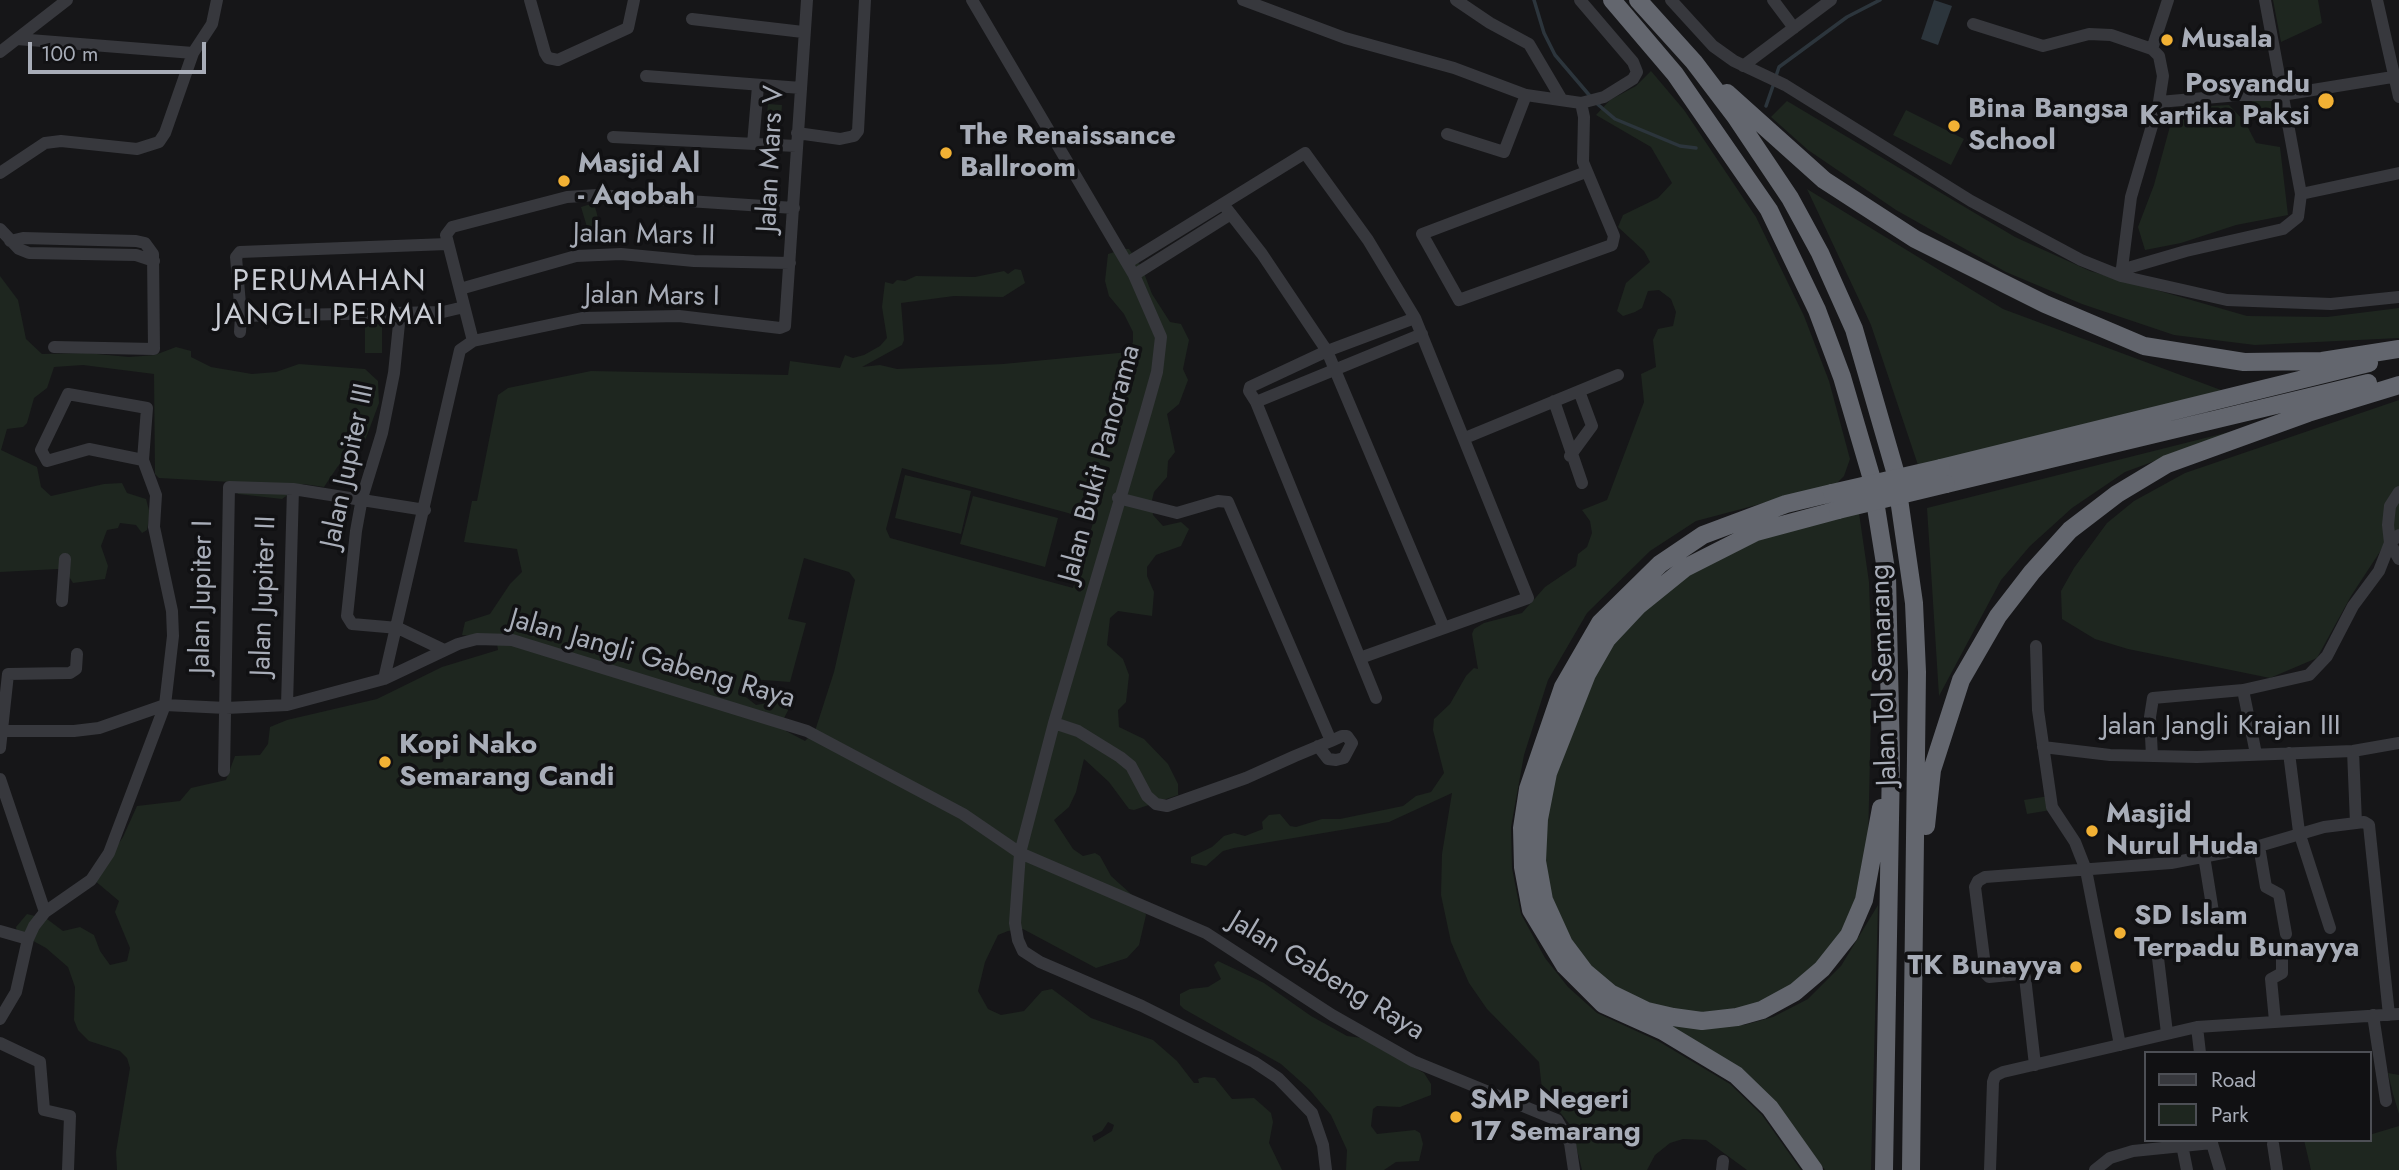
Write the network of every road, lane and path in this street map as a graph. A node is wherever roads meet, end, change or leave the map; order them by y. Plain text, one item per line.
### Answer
1 (66, 0) edge
2 (217, 0) edge
3 (530, 0) edge
4 (634, 0) edge
5 (807, 0) edge
6 (865, 0) edge
7 (972, 0) edge
8 (1243, 0) edge
9 (1457, 0) edge
10 (1580, 0) edge
11 (1612, 0) edge
12 (1638, 0) edge
13 (1671, 0) edge
14 (1773, 0) edge
15 (1831, 0) edge
16 (2168, 0) edge
17 (2265, 0) edge
18 (2377, 0) edge
19 (692, 19) dead end
20 (1973, 24) dead end
21 (1794, 28) junction
22 (803, 32) junction
23 (17, 39) junction
24 (2152, 49) junction
25 (0, 52) edge
26 (193, 53) junction
27 (1693, 62) junction
28 (1743, 66) junction
29 (646, 76) dead end
30 (2397, 76) edge
31 (758, 86) junction
32 (801, 88) junction
33 (1526, 95) junction
34 (2282, 95) junction
35 (2399, 97) edge
36 (1562, 100) junction
37 (1584, 102) junction
38 (2159, 102) junction
39 (1447, 134) dead end
40 (613, 137) dead end
41 (796, 140) junction
42 (753, 144) junction
43 (1586, 172) junction
44 (0, 173) edge
45 (2399, 173) edge
46 (2301, 194) junction
47 (794, 208) junction
48 (1227, 209) junction
49 (0, 229) edge
50 (447, 244) junction
51 (790, 264) junction
52 (1131, 269) junction
53 (2121, 273) junction
54 (460, 289) junction
55 (2399, 297) edge
56 (464, 307) junction
57 (400, 314) junction
58 (241, 316) junction
59 (1415, 318) junction
60 (787, 321) joint
61 (240, 332) dead end
62 (1422, 334) junction
63 (473, 341) junction
64 (54, 347) dead end
65 (2399, 349) edge
66 (1327, 351) junction
67 (2399, 355) edge
68 (1335, 369) junction
69 (1618, 375) dead end
70 (2399, 376) edge
71 (2399, 385) edge
72 (1579, 391) junction
73 (1554, 401) junction
74 (1256, 402) junction
75 (1465, 438) junction
76 (1570, 456) junction
77 (143, 460) junction
78 (1943, 476) junction
79 (1582, 483) dead end
80 (293, 489) junction
81 (2399, 492) edge
82 (362, 498) junction
83 (1118, 498) junction
84 (1835, 502) junction
85 (425, 510) junction
86 (2395, 539) edge
87 (65, 559) dead end
88 (2399, 559) edge
89 (62, 601) dead end
90 (398, 628) junction
91 (1444, 628) junction
92 (2036, 646) dead end
93 (444, 650) junction
94 (77, 654) dead end
95 (1360, 658) junction
96 (384, 679) junction
97 (2243, 690) junction
98 (1376, 698) dead end
99 (165, 705) junction
100 (287, 705) junction
101 (226, 708) junction
102 (1054, 723) junction
103 (2, 731) edge
104 (2399, 743) edge
105 (2043, 747) junction
106 (0, 748) edge
107 (2353, 751) junction
108 (2289, 752) junction
109 (2256, 754) junction
110 (2152, 756) junction
111 (1891, 761) junction
112 (224, 771) dead end
113 (0, 779) edge
114 (5, 814) edge
115 (2356, 823) junction
116 (2299, 832) junction
117 (2259, 846) junction
118 (1020, 853) junction
119 (2204, 856) junction
120 (2086, 870) junction
121 (45, 912) junction
122 (2213, 912) dead end
123 (2330, 928) dead end
124 (0, 931) edge
125 (2286, 934) dead end
126 (28, 939) junction
127 (2158, 958) dead end
128 (2281, 958) dead end
129 (1913, 959) junction
130 (2394, 1015) edge
131 (2373, 1016) junction
132 (0, 1019) edge
133 (2275, 1021) junction
134 (2197, 1027) junction
135 (2168, 1033) junction
136 (0, 1043) edge
137 (2120, 1045) junction
138 (2200, 1051) edge
139 (2035, 1065) junction
140 (2385, 1101) dead end
141 (2212, 1142) edge
142 (2182, 1144) junction
143 (2273, 1144) dead end
144 (68, 1170) edge
145 (1326, 1170) edge
146 (1574, 1170) edge
147 (1814, 1170) edge
148 (1884, 1170) edge
149 (1911, 1170) edge
150 (1990, 1170) edge
151 (2095, 1170) edge
152 (2186, 1170) edge
153 (2220, 1170) edge
154 (2277, 1170) edge

1 - 23 street
2 - 26 street
3 - 4 street
5 - 22 street, Jalan Mars V
6 - 41 street
7 - 52 street, Jalan Bukit Panorama
8 - 33 street
9 - 36 street
10 - 37 street
11 - 111 highway, Jalan Tol Semarang
12 - 27 highway, Jalan Tol Semarang
13 - 28 street
14 - 21 street
15 - 21 street
16 - 24 street
17 - 34 street
18 - 30 street
19 - 22 street
20 - 24 street
21 - 28 street
22 - 32 street, Jalan Mars V
23 - 25 street
23 - 26 street
24 - 38 street
26 - 44 street
27 - 65 highway
27 - 129 highway, Jalan Tol Semarang
28 - 53 street
29 - 31 street
30 - 34 street
30 - 35 street
31 - 32 street
31 - 42 street
32 - 41 street, Jalan Mars V
33 - 36 street
33 - 39 street
34 - 38 street
34 - 46 street
36 - 37 street
37 - 43 street
38 - 53 street
40 - 42 street
41 - 42 street
41 - 47 street, Jalan Mars V
43 - 43 street
45 - 46 street
46 - 53 street
47 - 50 street
47 - 51 street, Jalan Mars V
48 - 52 street
48 - 59 street
48 - 66 street
49 - 64 street
50 - 54 street
50 - 58 street
51 - 54 street, Jalan Mars II
51 - 60 street, Jalan Mars V
52 - 83 street, Jalan Bukit Panorama
53 - 55 street
54 - 56 street
56 - 57 street
56 - 63 street
57 - 58 street
57 - 82 street, Jalan Jupiter III
58 - 61 street
59 - 62 street
59 - 66 street
60 - 63 street, Jalan Mars I
62 - 68 street
62 - 75 street
63 - 85 street
66 - 68 street
66 - 74 street
67 - 78 highway
68 - 74 street
68 - 91 street
69 - 72 street
70 - 78 highway
71 - 129 highway
72 - 73 street
72 - 76 street
73 - 75 street
73 - 76 street
74 - 95 street
75 - 91 street
76 - 79 street
77 - 77 street
77 - 99 street
78 - 84 highway, bridge
80 - 82 street
80 - 100 street, Jalan Jupiter II
80 - 101 street, Jalan Jupiter I
81 - 86 street
82 - 85 street
82 - 90 street, Jalan Jupiter III
83 - 102 street, Jalan Bukit Panorama
83 - 102 street
84 - 111 highway
84 - 147 highway
85 - 90 street
86 - 88 street
86 - 97 street
87 - 89 street
90 - 93 street
90 - 96 street
91 - 95 street
92 - 105 street
93 - 96 street, Jalan Jangli Gabeng Raya
93 - 118 street, Jalan Jangli Gabeng Raya
94 - 103 street
95 - 98 street
96 - 100 street, Jalan Jangli Gabeng Raya
97 - 109 street
97 - 110 street
99 - 101 street, Jalan Jangli Gabeng Raya
99 - 103 street
99 - 121 street
100 - 101 street, Jalan Jangli Gabeng Raya
101 - 112 street, Jalan Jupiter I
102 - 118 street, Jalan Bukit Panorama
103 - 106 street
104 - 107 street, Jalan Jangli Krajan III
105 - 110 street, Jalan Jangli Krajan III
105 - 120 street
107 - 108 street, Jalan Jangli Krajan III
107 - 115 street
108 - 109 street, Jalan Jangli Krajan III
108 - 116 street
109 - 110 street, Jalan Jangli Krajan III
111 - 148 highway, Jalan Tol Semarang
113 - 114 street
114 - 121 street
115 - 116 street
115 - 130 street
116 - 117 street
116 - 123 street
117 - 119 street
117 - 125 street
118 - 145 street, Jalan Bukit Panorama
118 - 146 street, Jalan Gabeng Raya
119 - 120 street
119 - 122 street
120 - 137 street
120 - 139 street
121 - 126 street
124 - 126 street
126 - 132 street
127 - 135 street
128 - 133 street
129 - 149 highway, Jalan Tol Semarang
130 - 131 street
131 - 133 street
131 - 140 street
133 - 134 street
134 - 135 street
134 - 138 street
135 - 137 street
136 - 144 street
137 - 139 street
139 - 150 street
141 - 142 street
141 - 153 street
142 - 151 street
142 - 152 street
143 - 154 street

